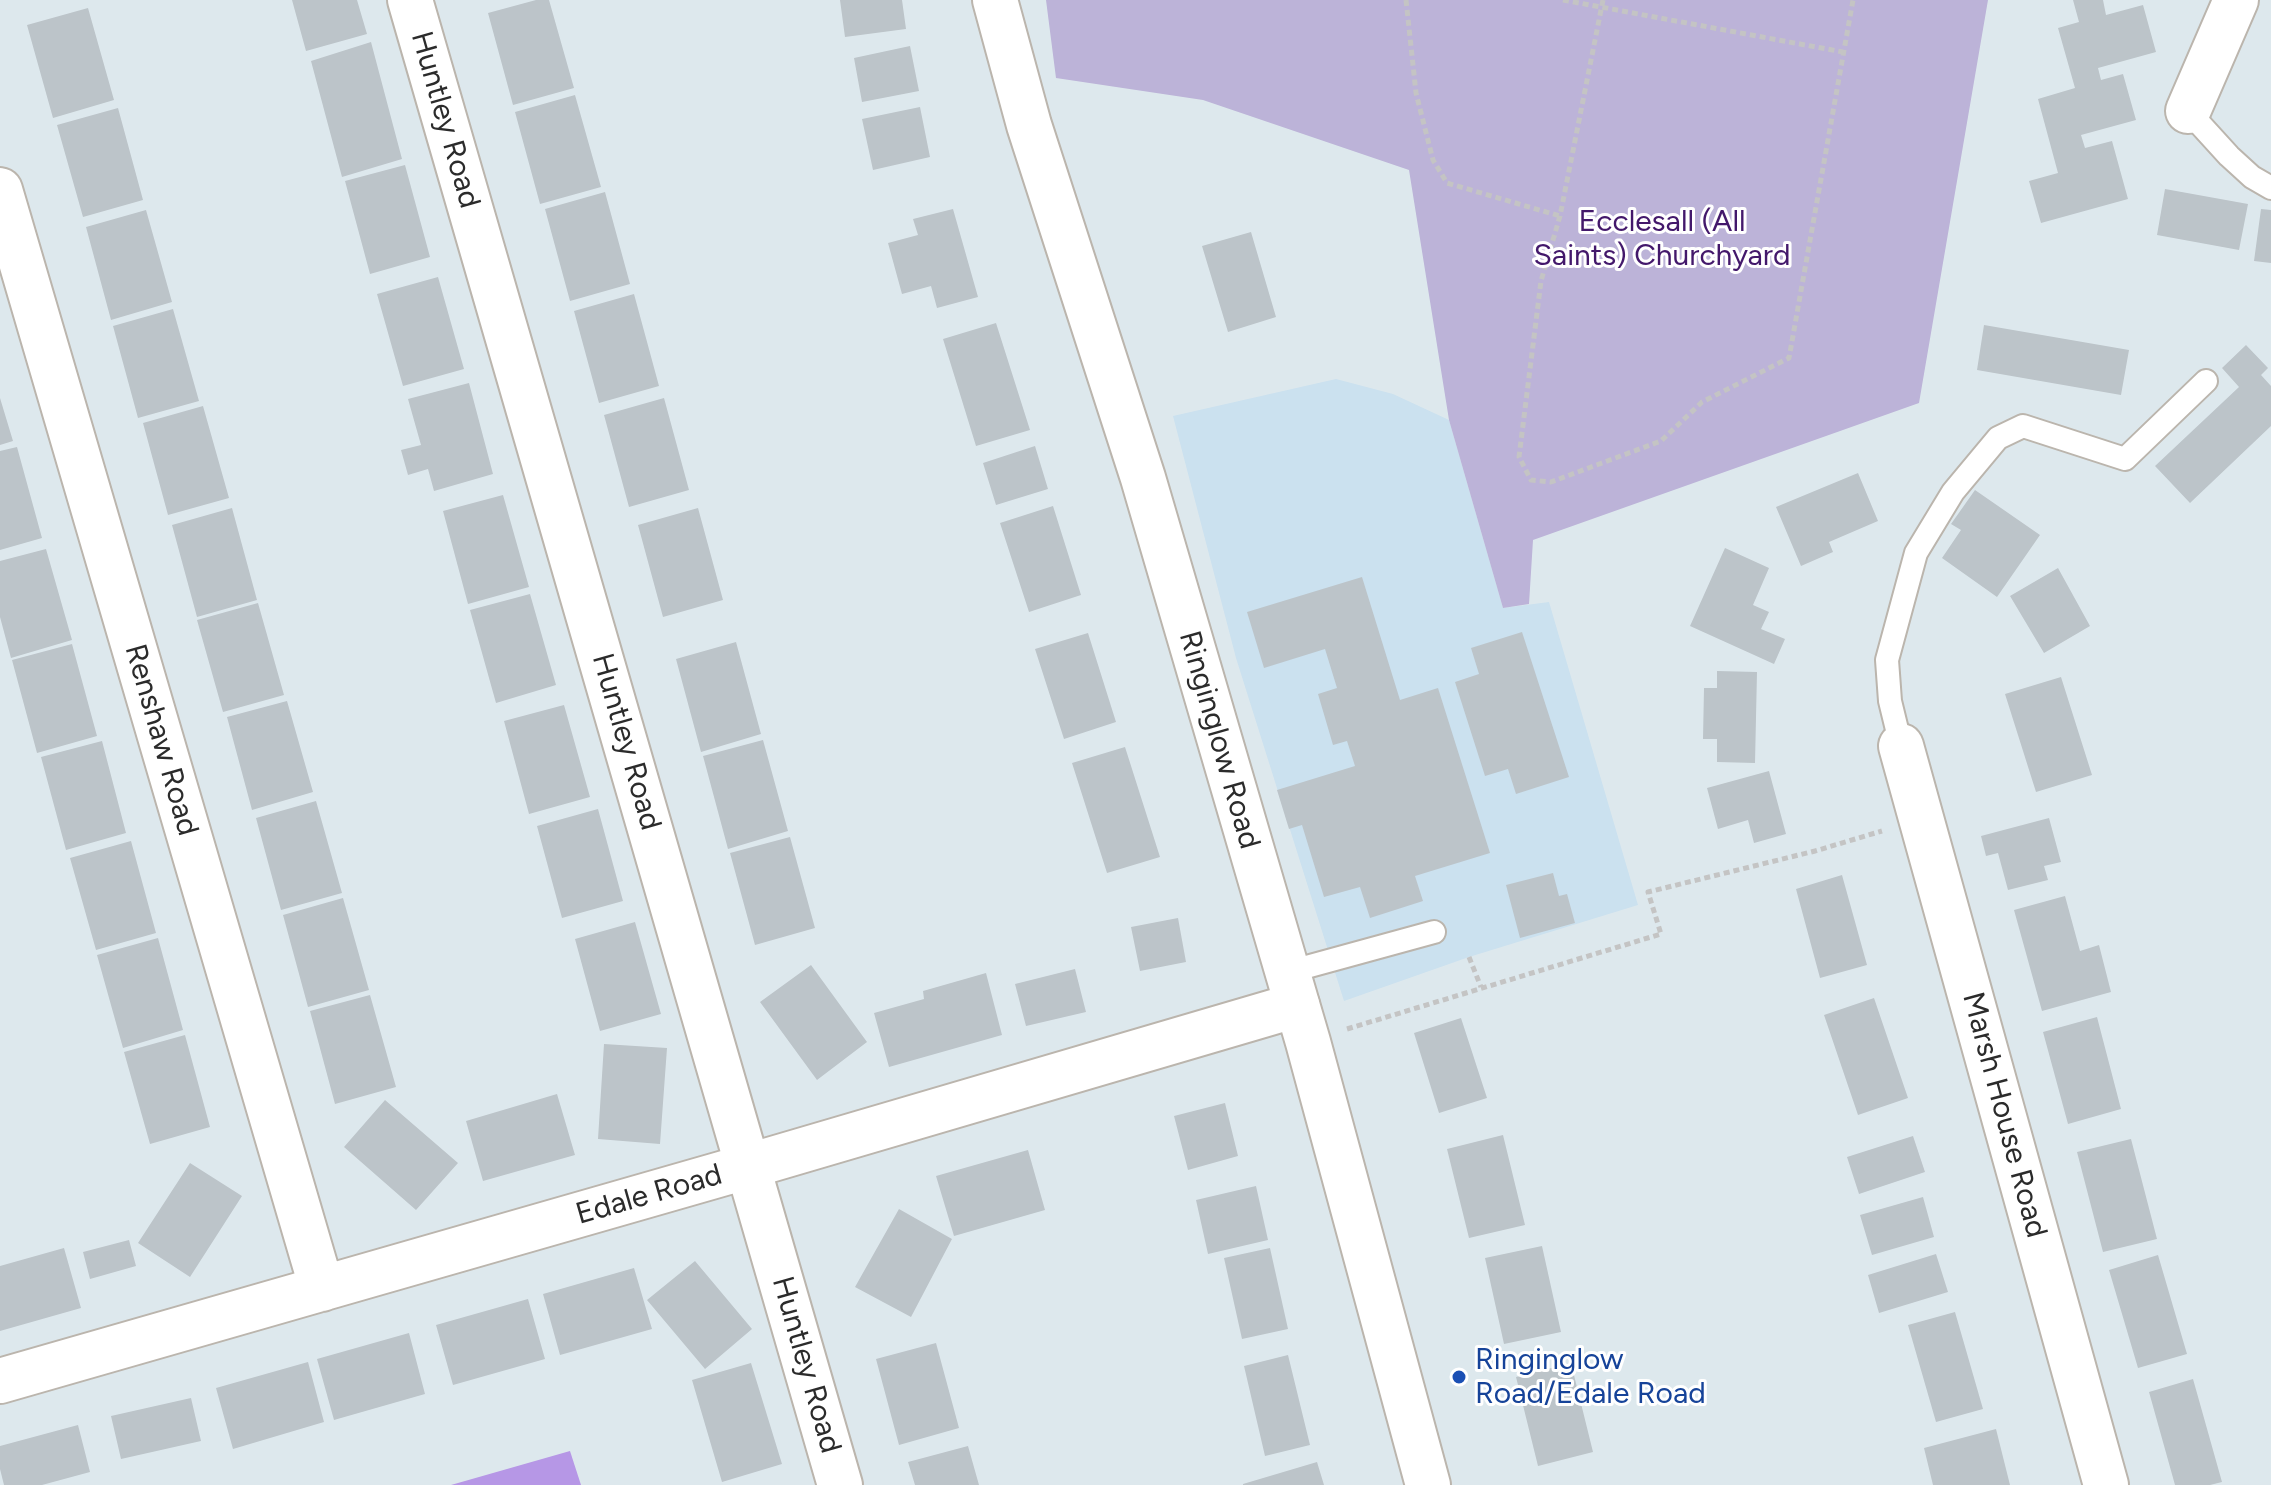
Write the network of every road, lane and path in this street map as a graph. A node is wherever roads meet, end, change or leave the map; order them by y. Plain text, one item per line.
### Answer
1 (410, 0) edge
2 (995, 0) edge
3 (1406, 0) edge
4 (1563, 0) edge
5 (1603, 0) edge
6 (1853, 0) edge
7 (2236, 0) edge
8 (1602, 8) junction
9 (1843, 52) junction
10 (2188, 111) joint
11 (2271, 188) edge
12 (0, 190) edge
13 (1560, 216) junction
14 (2206, 381) dead end
15 (1901, 746) joint
16 (1922, 819) junction
17 (1434, 932) dead end
18 (1469, 957) dead end
19 (1481, 987) junction
20 (1298, 1006) junction
21 (749, 1166) junction
22 (322, 1289) junction
23 (0, 1381) edge
24 (840, 1485) edge
25 (1428, 1485) edge
26 (2106, 1485) edge

1 - 21 street, Huntley Road
2 - 20 street, Ringinglow Road
3 - 13 path
4 - 8 path
5 - 8 path
6 - 9 path
7 - 10 street
8 - 9 path
8 - 13 path
9 - 13 path
10 - 11 lane
12 - 22 street, Renshaw Road
14 - 15 lane
15 - 16 street, Marsh House Road
16 - 19 path
16 - 26 street, Marsh House Road
17 - 20 lane
18 - 19 path
19 - 20 path
20 - 21 street, Edale Road
20 - 25 street, Ringinglow Road
21 - 22 street, Edale Road
21 - 24 street, Huntley Road
22 - 23 street, Edale Road

